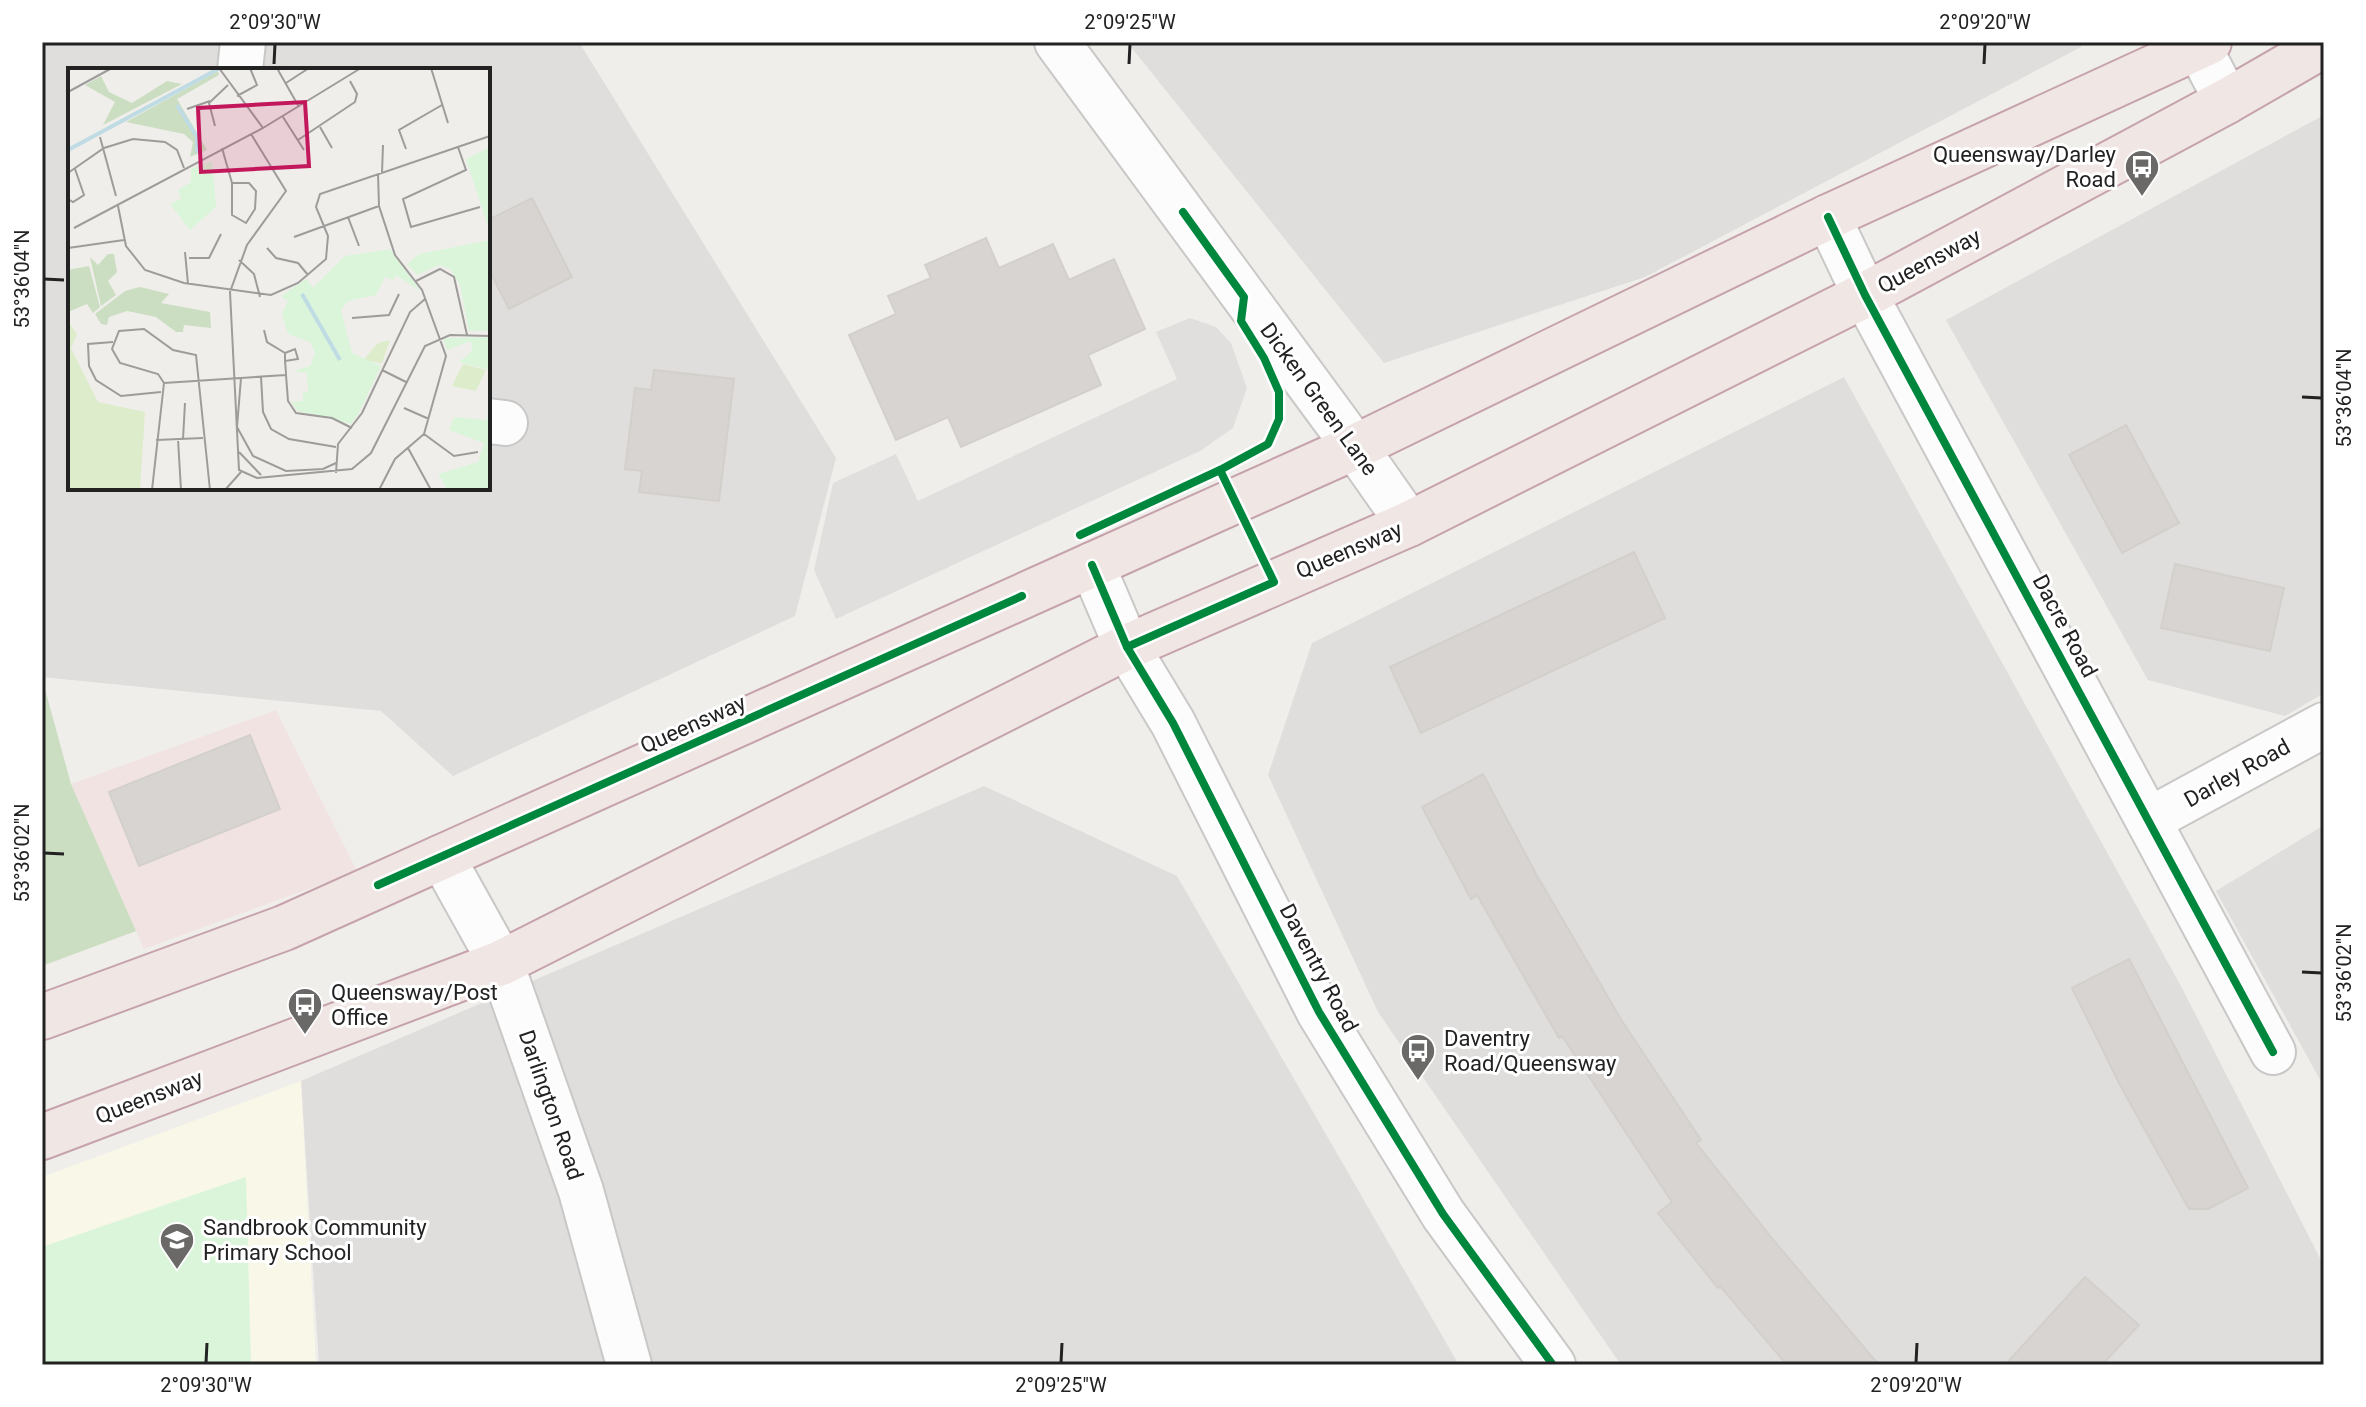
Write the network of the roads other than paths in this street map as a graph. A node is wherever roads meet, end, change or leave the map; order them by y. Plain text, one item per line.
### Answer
1 (243, 42) edge
2 (1057, 42) edge
3 (2201, 44) edge
4 (2324, 45) edge
5 (240, 68) edge
6 (2227, 101) junction
7 (1828, 217) junction
8 (1865, 295) junction
9 (1355, 447) junction
10 (1409, 524) junction
11 (1092, 565) junction
12 (1127, 647) junction
13 (2324, 725) edge
14 (2149, 820) junction
15 (442, 857) junction
16 (501, 963) junction
17 (42, 1017) edge
18 (2273, 1052) dead end
19 (42, 1137) edge
20 (629, 1365) edge
21 (1553, 1365) edge

1 - 5 street
2 - 9 street, Dicken Green Lane
3 - 6 street
3 - 7 highway, Queensway
4 - 6 highway, Queensway
6 - 8 highway, Queensway
7 - 8 street, Dacre Road
7 - 9 highway, Queensway
8 - 10 highway, Queensway
8 - 14 street, Dacre Road
9 - 10 street, Dicken Green Lane
9 - 11 highway, Queensway
10 - 12 highway, Queensway
11 - 12 street, Daventry Road
11 - 15 highway, Queensway
12 - 16 highway, Queensway
12 - 21 street, Daventry Road
13 - 14 street, Darley Road
14 - 18 street, Dacre Road
15 - 16 street, Darlington Road
15 - 17 highway, Queensway
16 - 19 highway, Queensway
16 - 20 street, Darlington Road

